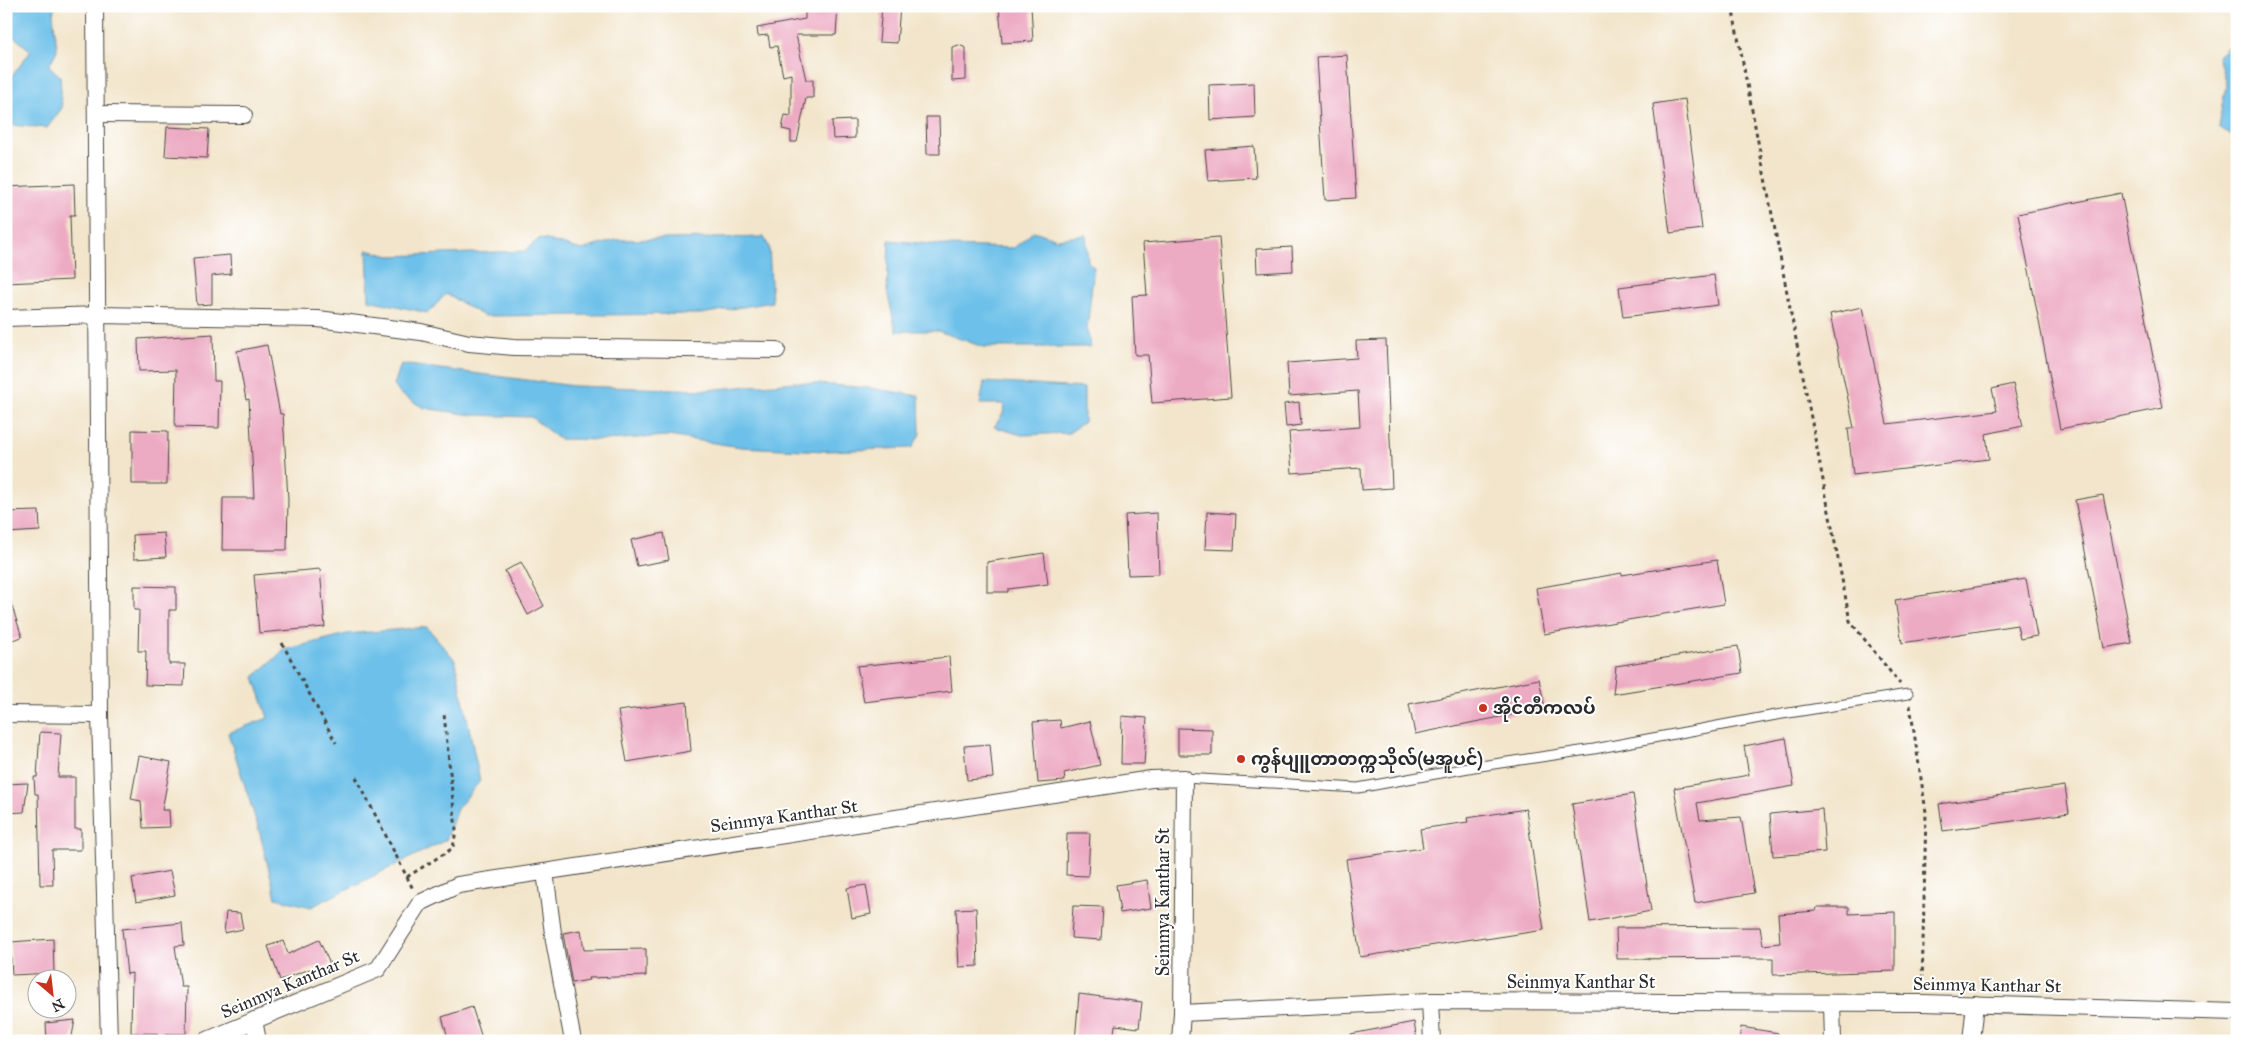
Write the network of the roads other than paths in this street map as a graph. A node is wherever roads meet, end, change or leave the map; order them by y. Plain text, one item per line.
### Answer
1 (95, 6) edge
2 (97, 114) junction
3 (244, 115) dead end
4 (99, 316) junction
5 (6, 318) edge
6 (777, 350) dead end
7 (1908, 694) road end
8 (6, 714) edge
9 (100, 715) junction
10 (1184, 778) junction
11 (545, 872) junction
12 (1430, 1001) junction
13 (1832, 1003) junction
14 (1975, 1004) junction
15 (2237, 1012) edge
16 (1182, 1013) junction
17 (254, 1020) junction
18 (109, 1041) edge
19 (205, 1041) edge
20 (258, 1041) edge
21 (573, 1041) edge
22 (1180, 1041) edge
23 (1432, 1041) edge
24 (1832, 1041) edge
25 (1971, 1041) edge

1 - 2 street
2 - 3 street
2 - 4 street
4 - 5 street
4 - 6 street
4 - 9 street
7 - 10 lane
8 - 9 street
9 - 18 street
10 - 11 street, Seinmya Kanthar St
10 - 16 street, Seinmya Kanthar St
11 - 17 street, Seinmya Kanthar St
11 - 21 street
12 - 13 street, Seinmya Kanthar St
12 - 16 street, Seinmya Kanthar St
12 - 23 street
13 - 14 street, Seinmya Kanthar St
13 - 24 street
14 - 15 street, Seinmya Kanthar St
14 - 25 street
16 - 22 street
17 - 19 street, Seinmya Kanthar St
17 - 20 street

